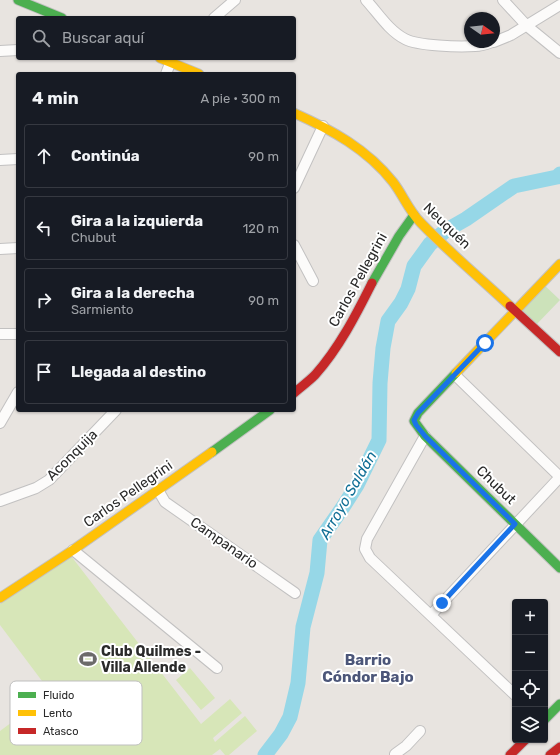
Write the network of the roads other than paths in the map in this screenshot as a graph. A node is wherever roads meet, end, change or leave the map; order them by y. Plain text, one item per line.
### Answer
1 (18, 0) edge
2 (235, 0) edge
3 (366, 0) edge
4 (503, 0) edge
5 (222, 5) edge
6 (560, 5) edge
7 (57, 16) edge
8 (215, 16) edge
9 (527, 26) junction
10 (500, 40) edge
11 (464, 46) edge
12 (16, 50) edge
13 (0, 51) edge
14 (560, 53) edge
15 (171, 60) edge
16 (167, 72) edge
17 (195, 72) edge
18 (296, 114) edge
19 (323, 126) junction
20 (16, 159) edge
21 (0, 160) edge
22 (296, 184) edge
23 (414, 215) junction
24 (16, 248) edge
25 (0, 249) edge
26 (296, 249) edge
27 (560, 264) edge
28 (313, 280) dead end
29 (516, 311) junction
30 (0, 334) edge
31 (16, 334) edge
32 (560, 352) edge
33 (455, 375) junction
34 (296, 391) edge
35 (16, 395) edge
36 (114, 412) edge
37 (267, 412) edge
38 (0, 423) edge
39 (425, 436) junction
40 (560, 477) edge
41 (158, 490) junction
42 (0, 501) edge
43 (515, 524) junction
44 (73, 550) junction
45 (560, 568) edge
46 (295, 593) dead end
47 (0, 598) edge
48 (431, 615) junction
49 (217, 668) dead end
50 (512, 692) edge
51 (558, 710) edge
52 (548, 717) edge
53 (420, 731) dead end
54 (522, 743) edge
55 (560, 747) edge
56 (395, 754) dead end
57 (510, 755) edge
58 (550, 755) edge

1 - 7 main road
2 - 5 street
3 - 11 street
4 - 9 street
5 - 8 street
6 - 9 street
9 - 10 street
9 - 14 street
12 - 13 street
15 - 16 street
15 - 17 main road
18 - 19 main road, Neuquén
19 - 22 street
19 - 23 main road, Neuquén
20 - 21 street
23 - 29 main road, Neuquén
23 - 34 main road, Carlos Pellegrini
24 - 25 street
26 - 28 street
27 - 29 main road
29 - 32 main road, Neuquén
29 - 33 main road
30 - 31 street
33 - 39 main road, Chubut
33 - 40 street
35 - 38 street
36 - 42 street, Aconquija
37 - 41 main road, Carlos Pellegrini
39 - 43 main road, Chubut
39 - 48 street
40 - 43 street
41 - 44 main road, Carlos Pellegrini
41 - 46 street, Campanario
43 - 45 main road, Chubut
43 - 48 street
44 - 47 main road, Carlos Pellegrini
44 - 49 street
48 - 50 street
51 - 52 main road
53 - 56 street
54 - 57 main road
55 - 58 main road

